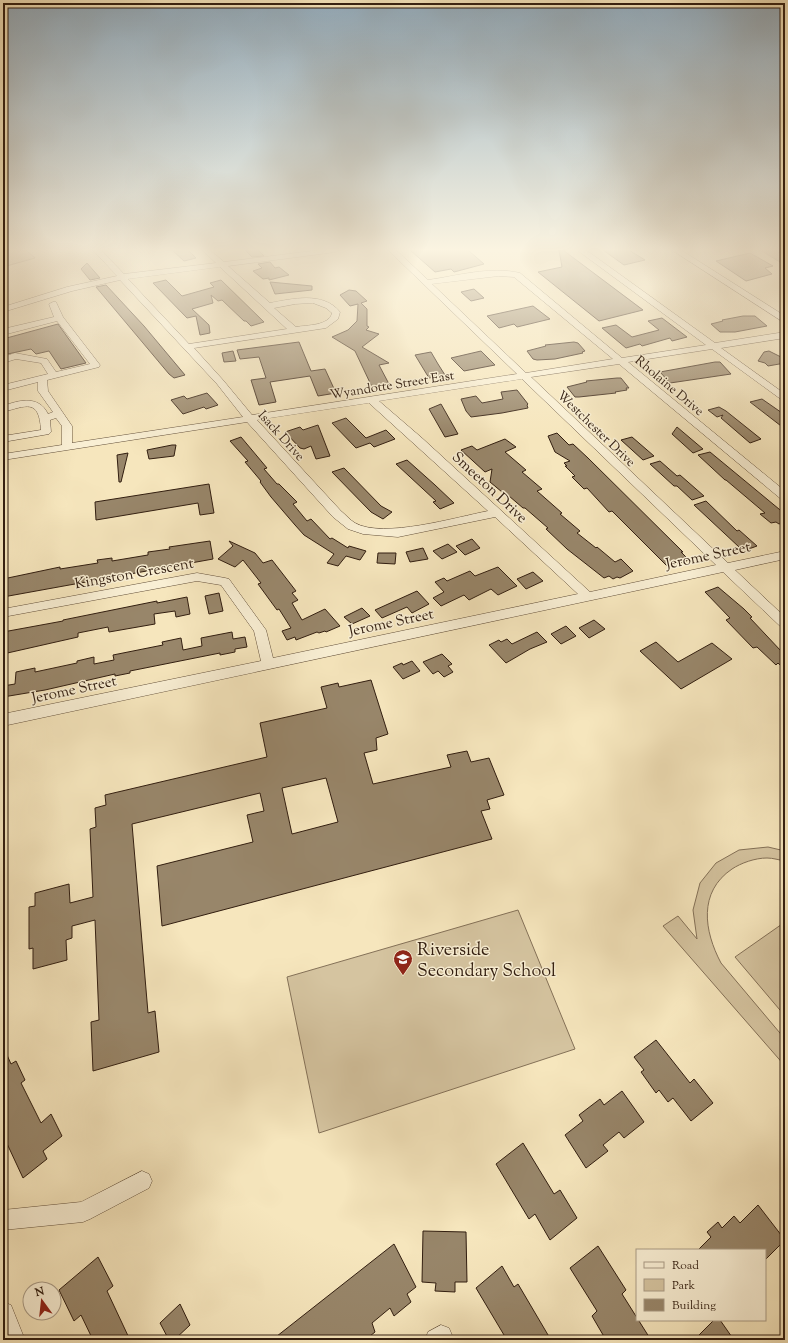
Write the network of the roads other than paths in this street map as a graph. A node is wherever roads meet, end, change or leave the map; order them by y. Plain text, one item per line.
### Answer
1 (57, 313) edge
2 (155, 313) edge
3 (276, 313) edge
4 (336, 313) edge
5 (459, 313) edge
6 (563, 313) edge
7 (668, 313) edge
8 (774, 313) edge
9 (60, 318) junction
10 (785, 320) edge
11 (294, 330) junction
12 (3, 332) edge
13 (785, 335) edge
14 (715, 346) junction
15 (186, 347) junction
16 (3, 360) edge
17 (621, 361) junction
18 (54, 376) junction
19 (526, 376) junction
20 (42, 378) junction
21 (3, 388) edge
22 (785, 398) edge
23 (372, 400) junction
24 (3, 408) edge
25 (58, 414) junction
26 (45, 418) junction
27 (251, 419) junction
28 (3, 439) edge
29 (67, 447) junction
30 (3, 457) edge
31 (785, 496) edge
32 (496, 513) junction
33 (785, 555) edge
34 (725, 568) junction
35 (588, 597) junction
36 (3, 613) edge
37 (785, 624) edge
38 (268, 665) junction
39 (3, 720) edge
40 (142, 1181) dead end
41 (3, 1220) edge
42 (3, 1312) edge
43 (14, 1340) edge
44 (436, 1340) edge
45 (443, 1340) edge

1 - 9 street
2 - 15 street, Isack Drive
3 - 11 street
4 - 11 street
5 - 19 street, Westchester Drive
6 - 17 street, Rholaine Drive
7 - 14 street
8 - 10 street
9 - 12 street
9 - 18 street
11 - 15 street
13 - 14 street, Wyandotte Street East
14 - 17 street, Wyandotte Street East
14 - 22 street
15 - 27 street, Isack Drive
16 - 18 street
17 - 19 street, Wyandotte Street East
17 - 31 street, Rholaine Drive
18 - 20 street
19 - 23 street, Wyandotte Street East
19 - 34 street, Westchester Drive
20 - 21 street
20 - 25 street
23 - 27 street, Wyandotte Street East
23 - 32 street, Smeeton Drive
24 - 26 street
25 - 26 street
25 - 29 street
26 - 28 street
27 - 29 street, Wyandotte Street East
27 - 32 street, Isack Drive
29 - 30 street, Wyandotte Street East
32 - 35 street, Smeeton Drive
33 - 34 street, Jerome Street
34 - 35 street, Jerome Street
34 - 37 street, Westchester Drive
35 - 38 street, Jerome Street
36 - 38 street, Kingston Crescent
38 - 39 street, Jerome Street
40 - 41 street
42 - 43 street
44 - 45 street

